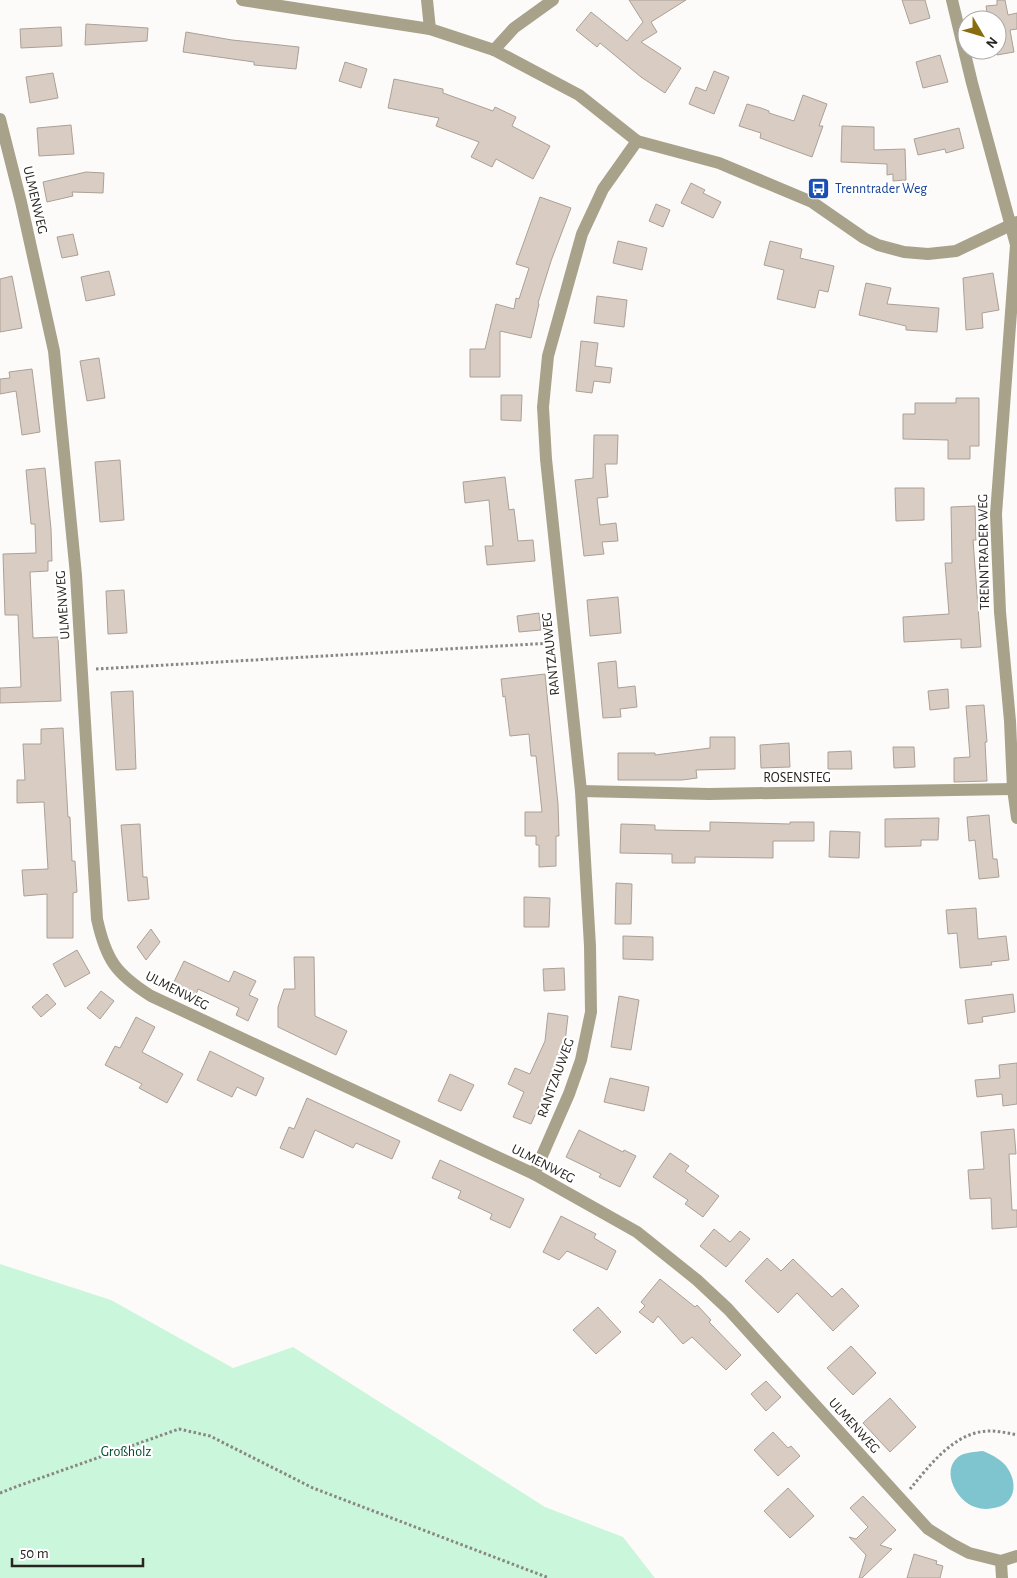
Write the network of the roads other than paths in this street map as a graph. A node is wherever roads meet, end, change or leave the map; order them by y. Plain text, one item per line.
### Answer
1 (242, 0) edge
2 (427, 0) edge
3 (553, 0) edge
4 (952, 0) edge
5 (430, 29) junction
6 (494, 50) junction
7 (0, 120) edge
8 (637, 142) junction
9 (1014, 224) edge
10 (1013, 789) junction
11 (581, 791) junction
12 (1017, 818) edge
13 (534, 1174) junction
14 (1017, 1556) edge
15 (1001, 1562) junction
16 (1002, 1578) edge

1 - 5 street
2 - 5 street
3 - 6 street
4 - 9 street, TRENNTRADER WEG
5 - 6 street
6 - 8 street
7 - 13 street, ULMENWEG
8 - 9 street
8 - 11 street, RANTZAUWEG
9 - 10 street, TRENNTRADER WEG
10 - 11 street, ROSENSTEG
10 - 12 street, TRENNTRADER WEG
11 - 13 street, RANTZAUWEG
13 - 15 street, ULMENWEG
14 - 15 street
15 - 16 street

